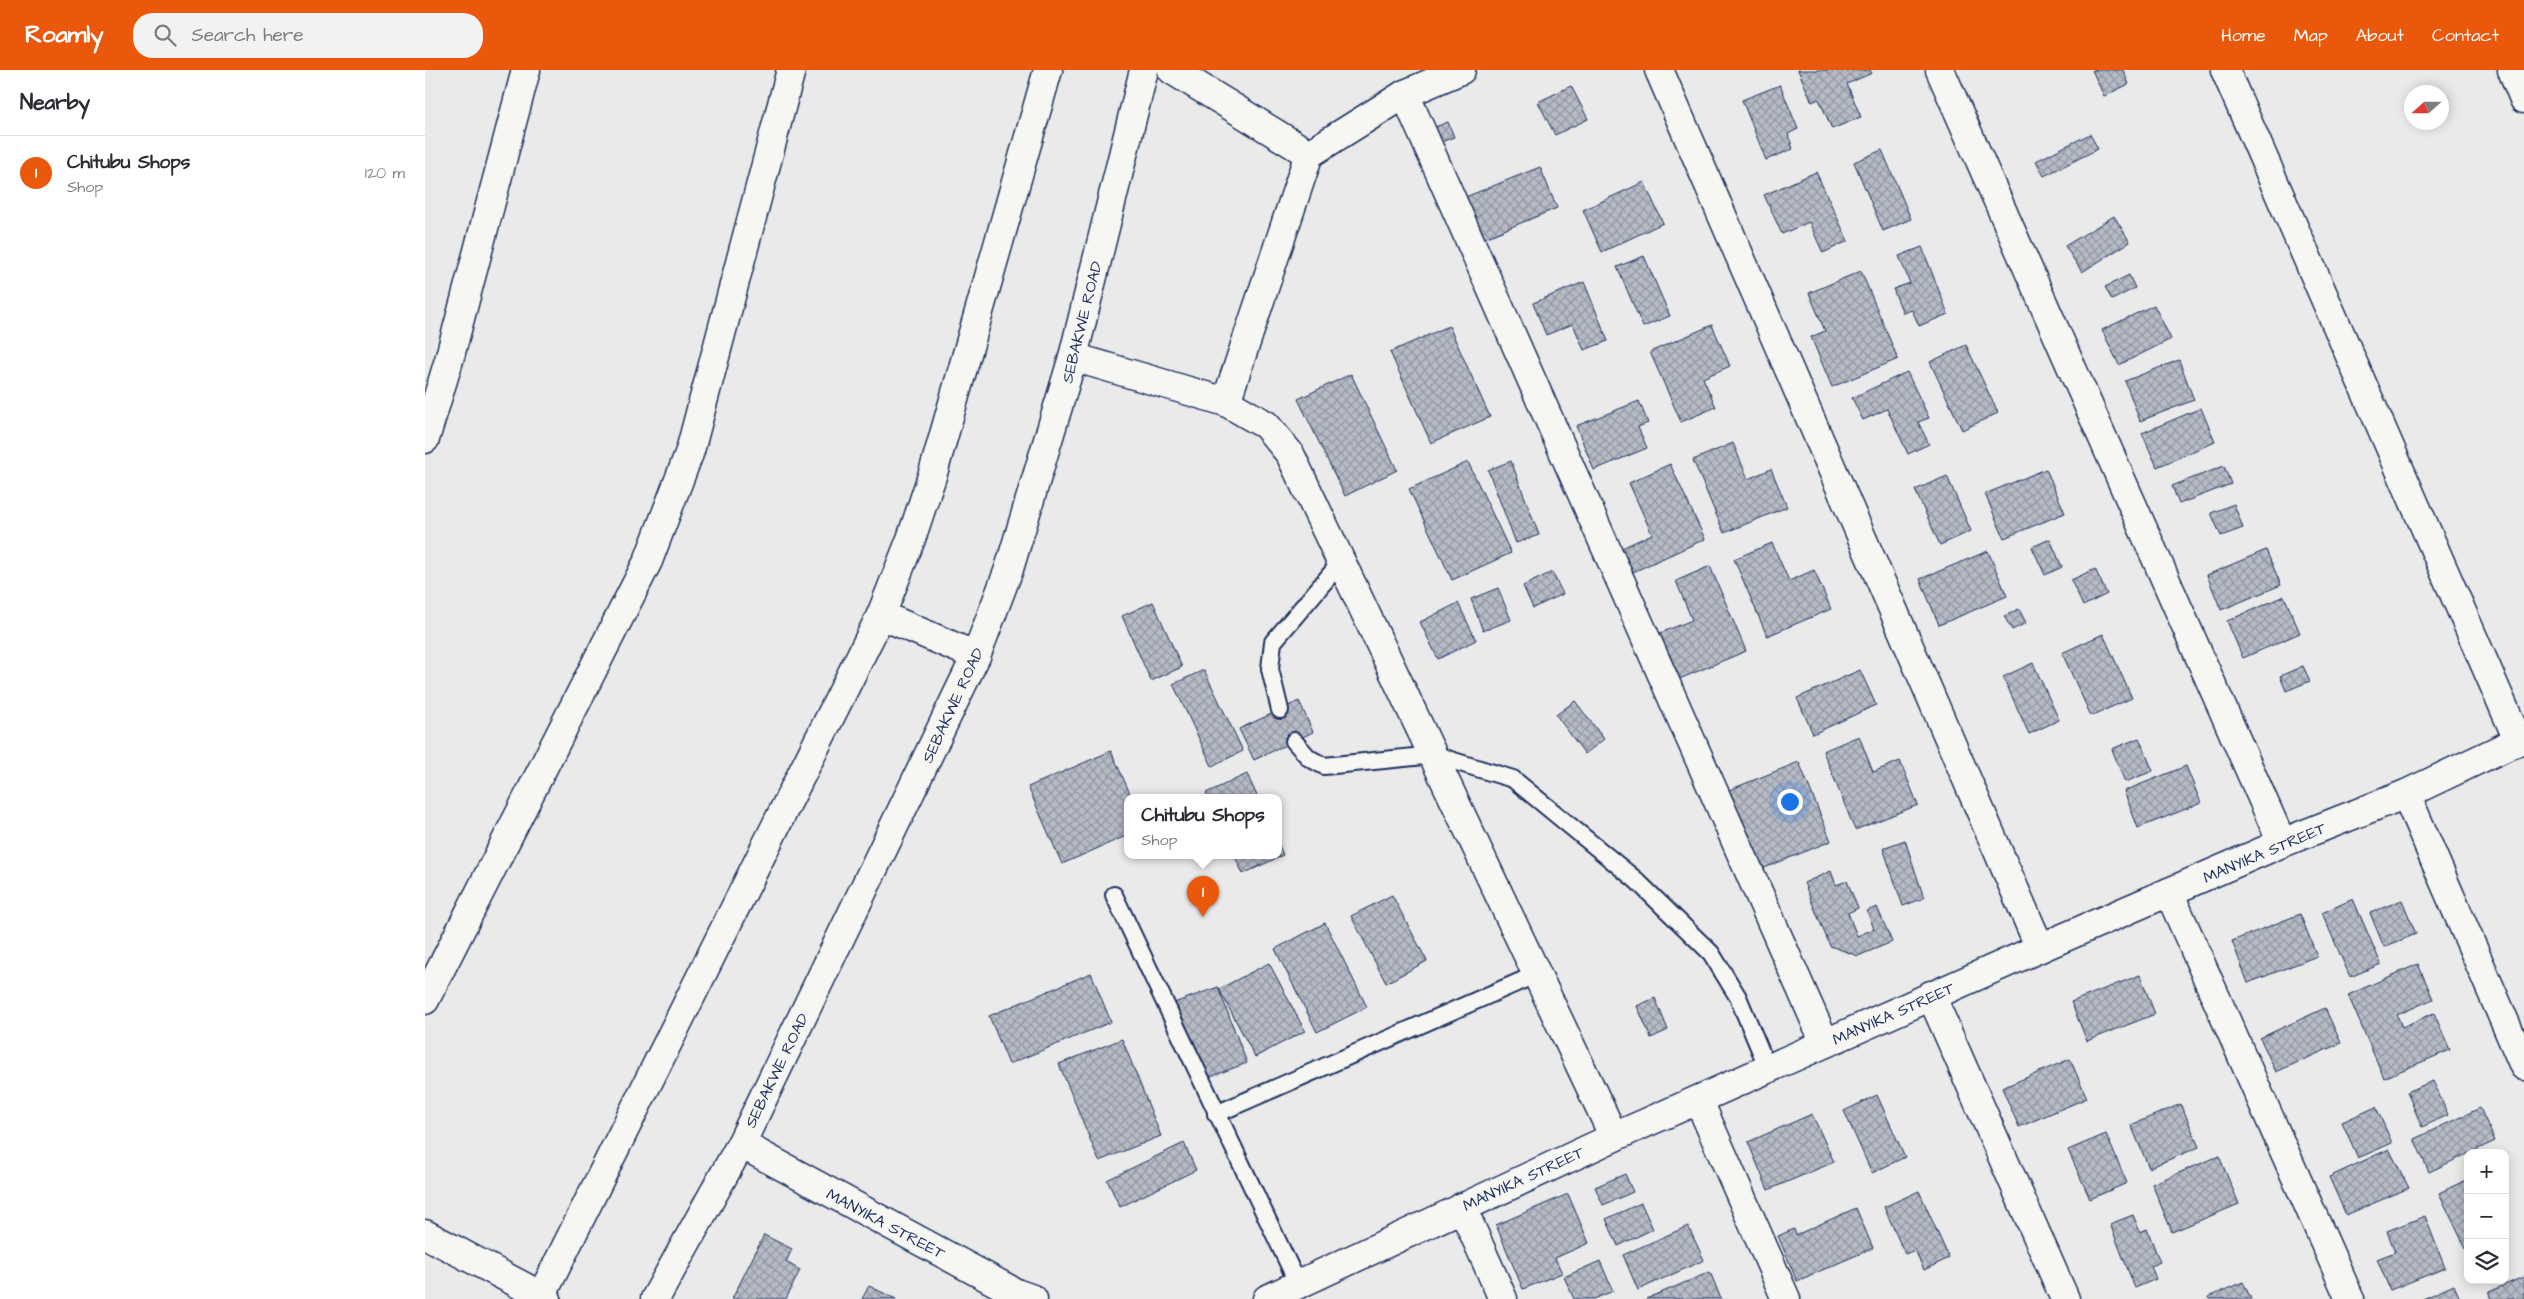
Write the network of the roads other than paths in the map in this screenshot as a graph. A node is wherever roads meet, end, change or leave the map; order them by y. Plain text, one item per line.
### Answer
1 (526, 70) edge
2 (791, 70) edge
3 (1048, 70) edge
4 (1144, 70) edge
5 (1172, 70) edge
6 (1461, 70) edge
7 (1659, 70) edge
8 (1940, 70) edge
9 (2225, 70) edge
10 (2512, 70) edge
11 (1405, 94) junction
12 (2524, 99) edge
13 (1309, 154) junction
14 (1073, 358) junction
15 (1226, 402) junction
16 (425, 439) edge
17 (1341, 562) junction
18 (881, 616) junction
19 (976, 656) junction
20 (1280, 710) dead end
21 (2521, 739) edge
22 (1295, 741) dead end
23 (1434, 755) junction
24 (2406, 794) junction
25 (2282, 843) junction
26 (2169, 892) junction
27 (1114, 896) dead end
28 (2040, 948) junction
29 (1537, 974) junction
30 (1931, 995) junction
31 (425, 1000) edge
32 (1825, 1043) junction
33 (2524, 1066) edge
34 (1768, 1069) junction
35 (1699, 1101) junction
36 (1216, 1114) junction
37 (1614, 1137) junction
38 (741, 1144) junction
39 (1461, 1207) junction
40 (425, 1234) edge
41 (1298, 1284) junction
42 (543, 1298) edge
43 (655, 1299) edge
44 (1033, 1299) edge
45 (1267, 1299) edge
46 (1503, 1299) edge
47 (1786, 1299) edge
48 (2065, 1299) edge
49 (2349, 1299) edge

1 - 16 street
2 - 31 street
3 - 18 street
4 - 14 street, SEBAKWE ROAD
5 - 13 street
6 - 11 street
7 - 28 street
8 - 25 street
9 - 21 street
10 - 12 street
11 - 13 street
11 - 32 street
13 - 15 street
14 - 15 street
14 - 19 street, SEBAKWE ROAD
15 - 17 street
17 - 20 lane
17 - 23 street
18 - 19 street
18 - 42 street
19 - 38 street, SEBAKWE ROAD
21 - 24 street, MANYIKA STREET
22 - 23 lane
23 - 29 street
23 - 34 lane
24 - 25 street, MANYIKA STREET
24 - 33 street
25 - 26 street, MANYIKA STREET
26 - 28 street, MANYIKA STREET
26 - 49 street
27 - 36 lane
28 - 30 street, MANYIKA STREET
29 - 36 lane
29 - 37 street
30 - 32 street, MANYIKA STREET
30 - 48 street
32 - 34 street, MANYIKA STREET
34 - 35 street, MANYIKA STREET
35 - 37 street, MANYIKA STREET
35 - 47 street
36 - 41 lane
37 - 39 street, MANYIKA STREET
38 - 43 street, SEBAKWE ROAD
38 - 44 street, MANYIKA STREET
39 - 41 street, MANYIKA STREET
39 - 46 street
40 - 42 street
41 - 45 street, MANYIKA STREET

